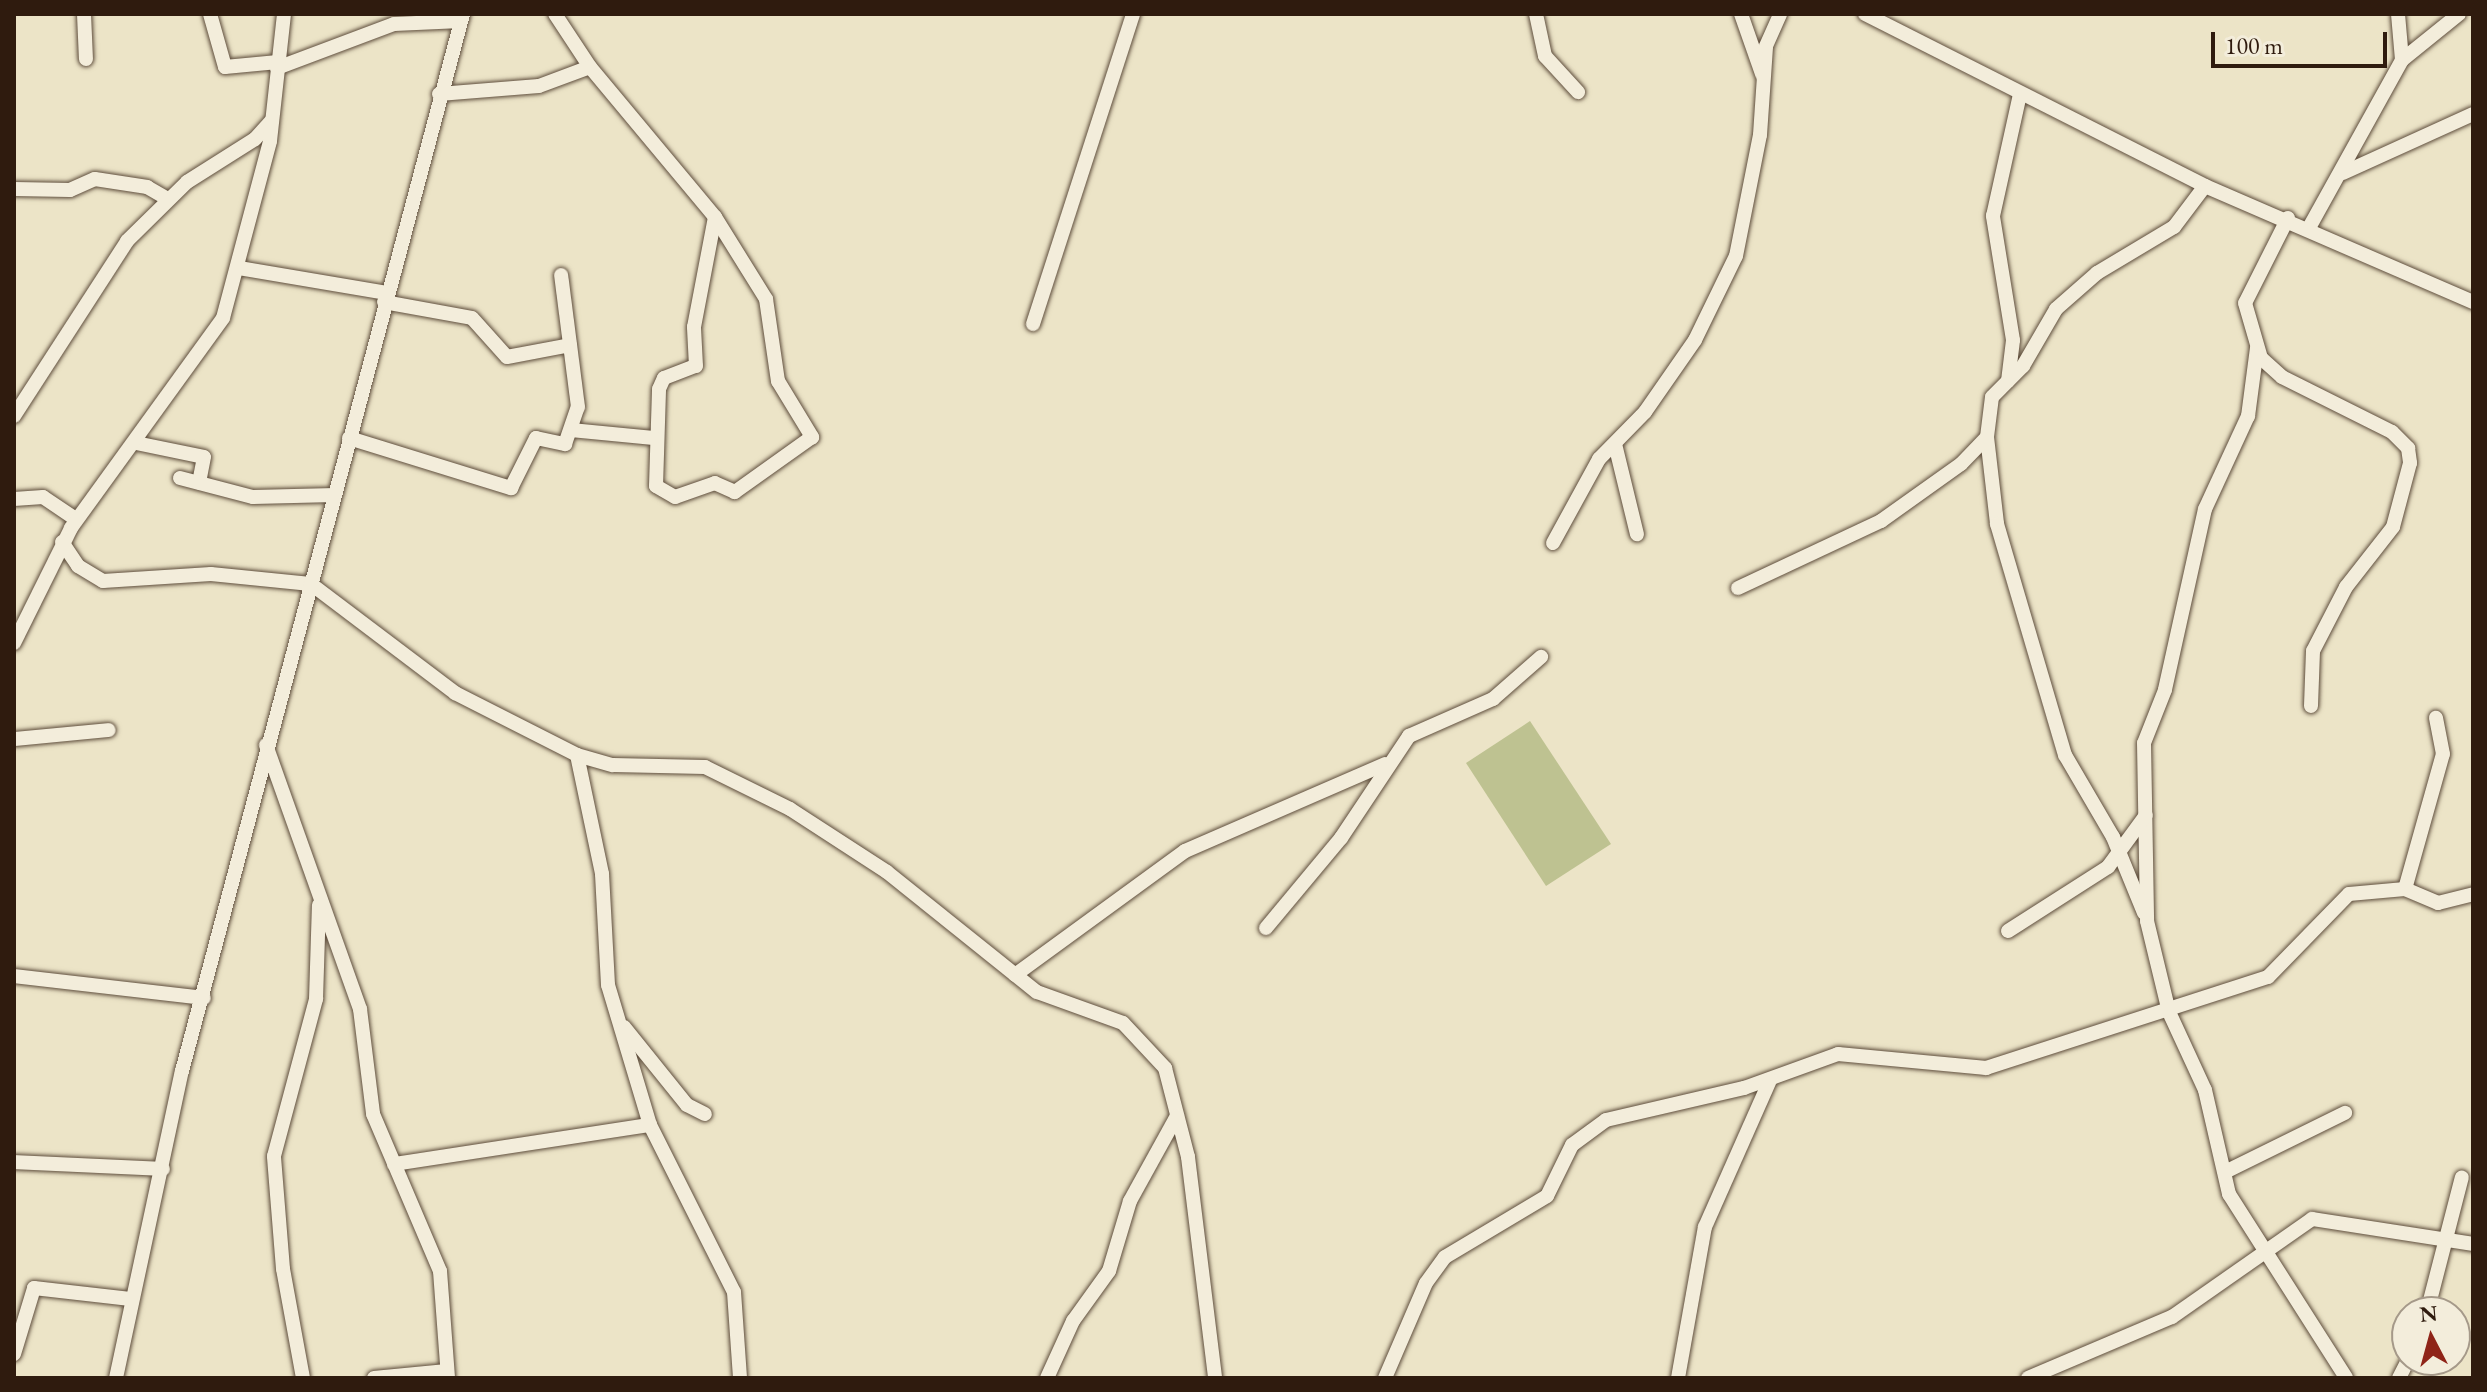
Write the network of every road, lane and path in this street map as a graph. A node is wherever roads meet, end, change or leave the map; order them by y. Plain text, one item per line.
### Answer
1 (84, 14) edge
2 (210, 14) edge
3 (284, 14) edge
4 (555, 14) edge
5 (1133, 14) edge
6 (1536, 14) edge
7 (1741, 14) edge
8 (1780, 14) edge
9 (1865, 14) edge
10 (2398, 14) edge
11 (2459, 14) edge
12 (462, 18) edge
13 (86, 59) dead end
14 (2402, 60) junction
15 (277, 65) junction
16 (590, 67) junction
17 (1764, 79) junction
18 (1578, 92) dead end
19 (439, 94) junction
20 (2020, 94) junction
21 (2473, 114) edge
22 (271, 121) junction
23 (2343, 173) junction
24 (2205, 186) junction
25 (14, 189) edge
26 (168, 199) junction
27 (715, 217) junction
28 (2288, 218) junction
29 (2310, 226) junction
30 (239, 268) junction
31 (561, 275) dead end
32 (385, 297) junction
33 (2473, 302) edge
34 (1033, 324) dead end
35 (570, 345) junction
36 (2257, 348) junction
37 (2008, 381) junction
38 (14, 416) edge
39 (571, 430) junction
40 (1987, 437) junction
41 (349, 438) junction
42 (654, 438) junction
43 (136, 443) junction
44 (1615, 444) junction
45 (180, 478) dead end
46 (199, 483) junction
47 (335, 495) junction
48 (14, 499) edge
49 (76, 519) junction
50 (1637, 534) dead end
51 (62, 542) junction
52 (1553, 543) dead end
53 (311, 584) junction
54 (1738, 588) dead end
55 (14, 643) edge
56 (1541, 657) dead end
57 (2311, 706) dead end
58 (2436, 718) dead end
59 (109, 730) dead end
60 (14, 739) edge
61 (266, 745) junction
62 (577, 755) junction
63 (1385, 764) junction
64 (2146, 815) junction
65 (2119, 853) junction
66 (2405, 889) junction
67 (2473, 894) edge
68 (320, 896) junction
69 (2147, 921) junction
70 (1266, 928) dead end
71 (2008, 931) dead end
72 (1015, 975) junction
73 (14, 976) edge
74 (204, 998) junction
75 (2169, 1012) junction
76 (621, 1023) junction
77 (1770, 1080) junction
78 (2345, 1113) dead end
79 (705, 1114) dead end
80 (1177, 1116) junction
81 (650, 1125) junction
82 (14, 1162) edge
83 (394, 1164) junction
84 (163, 1169) junction
85 (2225, 1172) junction
86 (2462, 1177) dead end
87 (2448, 1242) junction
88 (2473, 1244) edge
89 (2263, 1257) junction
90 (2432, 1296) edge
91 (130, 1299) junction
92 (14, 1354) edge
93 (447, 1374) edge
94 (116, 1378) edge
95 (303, 1378) edge
96 (374, 1378) edge
97 (740, 1378) edge
98 (1047, 1378) edge
99 (1215, 1378) edge
100 (1385, 1378) edge
101 (1678, 1378) edge
102 (2028, 1378) edge
103 (2346, 1378) edge

1 - 13 street
2 - 15 street
3 - 15 street
4 - 16 street
5 - 34 street
6 - 18 street
7 - 17 street
8 - 17 street
9 - 20 street
10 - 14 street
11 - 14 street
12 - 15 street
12 - 19 street
14 - 23 street
15 - 22 street
16 - 19 street
16 - 27 street
17 - 44 street
19 - 32 street
20 - 24 street
20 - 37 street
21 - 23 street
22 - 26 street
22 - 30 street
23 - 29 street
24 - 28 street
24 - 37 street
25 - 26 street
26 - 38 street
27 - 42 street
27 - 42 street
28 - 29 street
28 - 36 street
29 - 33 street
30 - 32 street
30 - 43 street
31 - 35 street
32 - 35 street
32 - 41 street
35 - 39 street
36 - 57 street
36 - 64 street
37 - 40 street
39 - 41 street
39 - 42 street
40 - 54 street
40 - 65 street
41 - 47 street
43 - 46 street
43 - 49 street
44 - 50 street
44 - 52 street
45 - 46 street
46 - 47 street
47 - 53 street
48 - 49 street
49 - 51 street
51 - 53 street
51 - 55 street
53 - 61 street
53 - 62 street
56 - 63 street
58 - 66 street
59 - 60 street
61 - 68 street
61 - 74 street
62 - 72 street
62 - 76 street
63 - 70 street
63 - 72 street
64 - 65 street
64 - 69 street
65 - 69 street
65 - 71 street
66 - 67 street
66 - 75 street
68 - 83 street
68 - 95 street
69 - 75 street
72 - 80 street
73 - 74 street
74 - 84 street
75 - 77 street
75 - 85 street
76 - 79 street
76 - 81 street
77 - 100 street
77 - 101 street
78 - 85 street
80 - 98 street
80 - 99 street
81 - 83 street
81 - 97 street
82 - 84 street
83 - 93 street
84 - 91 street
85 - 89 street
86 - 87 street
87 - 88 street
87 - 89 street
87 - 90 street
89 - 102 street
89 - 103 street
91 - 92 street
91 - 94 street
93 - 96 street

